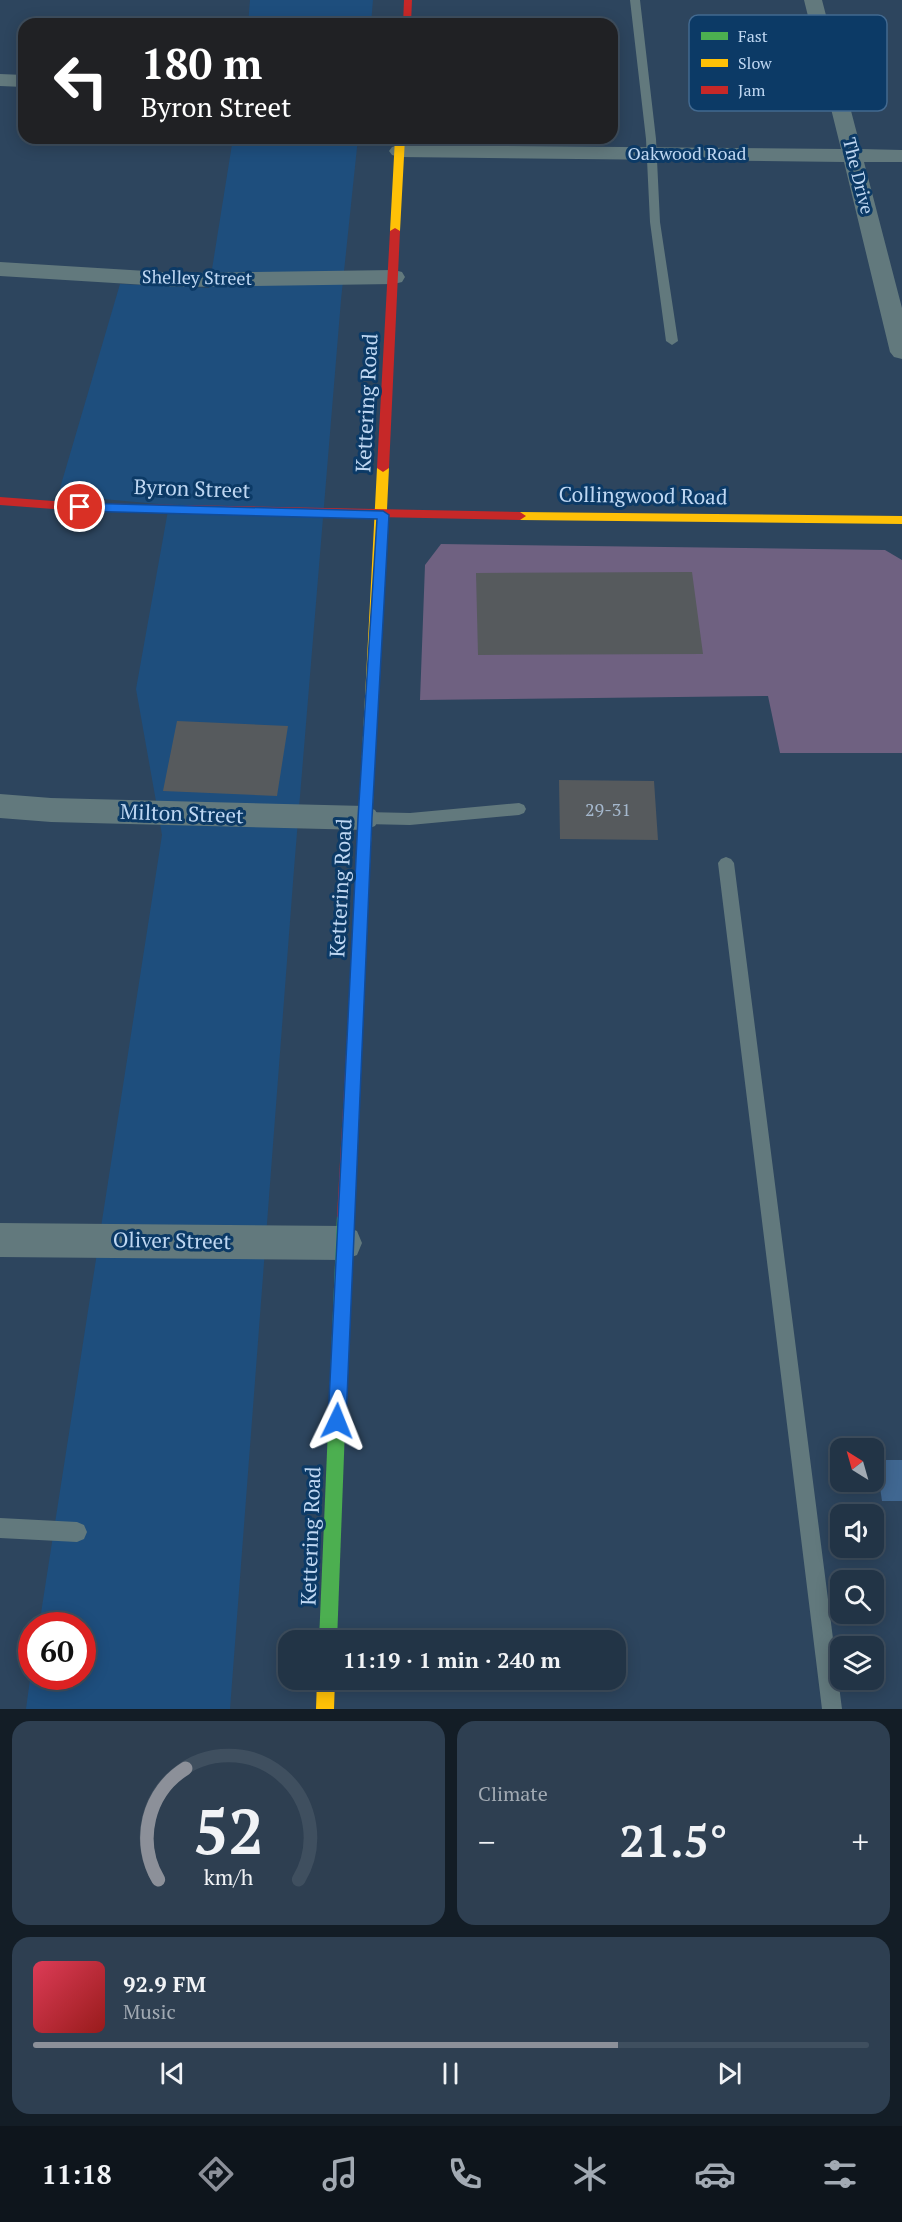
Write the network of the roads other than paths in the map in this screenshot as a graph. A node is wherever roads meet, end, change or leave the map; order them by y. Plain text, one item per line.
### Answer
1 (408, 0) edge
2 (635, 0) edge
3 (813, 0) edge
4 (817, 15) edge
5 (407, 18) edge
6 (0, 80) edge
7 (18, 81) edge
8 (841, 111) edge
9 (400, 145) edge
10 (651, 154) junction
11 (852, 155) junction
12 (902, 156) edge
13 (0, 269) edge
14 (394, 277) junction
15 (672, 341) dead end
16 (902, 352) edge
17 (0, 501) edge
18 (383, 515) junction
19 (902, 520) edge
20 (0, 806) edge
21 (519, 809) dead end
22 (365, 818) junction
23 (726, 862) dead end
24 (0, 1239) edge
25 (344, 1243) junction
26 (0, 1528) edge
27 (77, 1532) dead end
28 (328, 1630) edge
29 (326, 1690) edge
30 (325, 1709) edge
31 (832, 1709) edge

1 - 5 main road
2 - 10 lane
3 - 4 street, The Drive
6 - 7 street
8 - 11 street, The Drive
9 - 10 street, Oakwood Road
9 - 14 main road, Kettering Road
10 - 11 street, Oakwood Road
10 - 15 lane
11 - 12 street, Oakwood Road
11 - 16 street, The Drive
13 - 14 street, Shelley Street
14 - 18 main road, Kettering Road
17 - 18 main road, Byron Street
18 - 19 main road, Collingwood Road
18 - 22 main road, Kettering Road
20 - 22 street, Milton Street
21 - 22 lane
22 - 25 main road, Kettering Road
23 - 31 lane
24 - 25 street, Oliver Street
25 - 28 main road, Kettering Road
26 - 27 lane
29 - 30 main road

